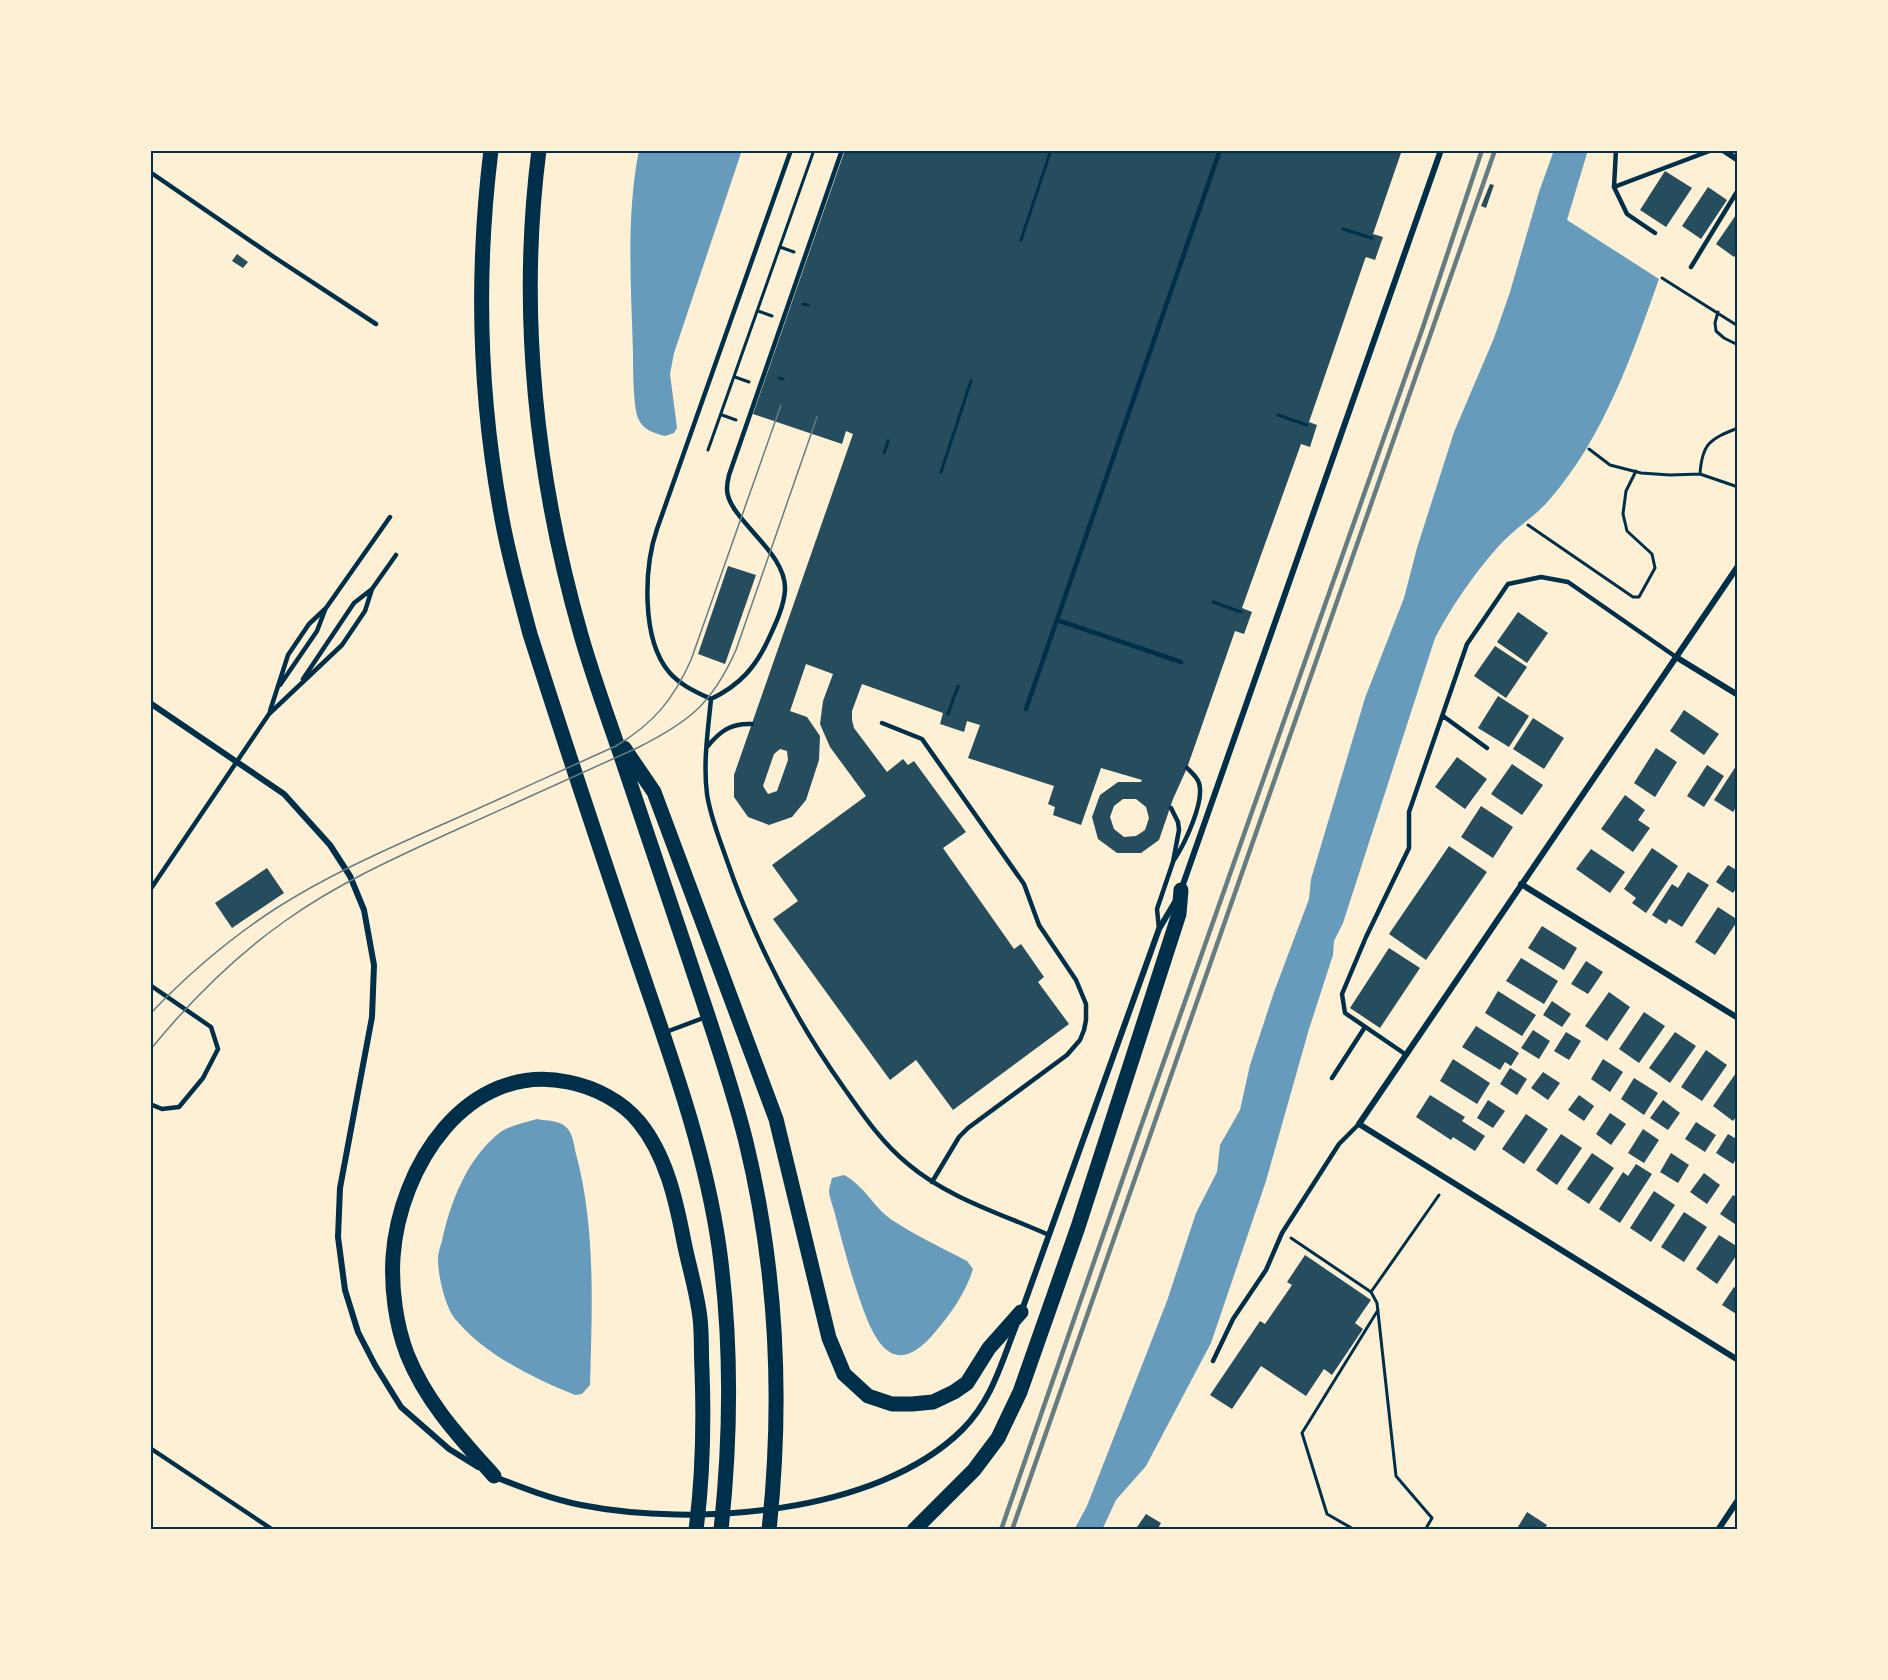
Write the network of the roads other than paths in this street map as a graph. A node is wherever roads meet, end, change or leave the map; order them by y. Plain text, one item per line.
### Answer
1 (491, 150) edge
2 (539, 150) edge
3 (791, 150) edge
4 (842, 150) edge
5 (1220, 150) edge
6 (1441, 150) edge
7 (1616, 150) edge
8 (1712, 150) edge
9 (1723, 150) edge
10 (1738, 160) edge
11 (150, 172) edge
12 (1614, 188) junction
13 (1738, 190) edge
14 (1655, 233) dead end
15 (1691, 267) dead end
16 (376, 324) dead end
17 (390, 517) dead end
18 (396, 555) dead end
19 (1738, 566) edge
20 (372, 589) junction
21 (326, 608) junction
22 (1057, 620) junction
23 (1676, 657) junction
24 (1181, 662) dead end
25 (296, 688) junction
26 (277, 690) junction
27 (1738, 695) edge
28 (711, 699) junction
29 (150, 703) edge
30 (1026, 710) dead end
31 (269, 714) junction
32 (1443, 716) junction
33 (882, 723) dead end
34 (752, 724) dead end
35 (614, 733) junction
36 (707, 747) junction
37 (1487, 748) dead end
38 (236, 762) junction
39 (1187, 768) dead end
40 (1171, 808) dead end
41 (1173, 862) junction
42 (1521, 884) junction
43 (150, 890) edge
44 (1181, 890) junction
45 (1159, 928) junction
46 (150, 985) edge
47 (708, 1016) junction
48 (1738, 1018) edge
49 (1365, 1027) junction
50 (663, 1033) junction
51 (1405, 1054) junction
52 (1332, 1078) dead end
53 (150, 1104) edge
54 (1359, 1124) junction
55 (932, 1182) junction
56 (1049, 1235) junction
57 (1021, 1312) junction
58 (1738, 1360) edge
59 (1213, 1361) dead end
60 (150, 1448) edge
61 (494, 1476) junction
62 (1738, 1500) edge
63 (273, 1530) edge
64 (696, 1530) edge
65 (721, 1530) edge
66 (770, 1530) edge
67 (914, 1530) edge
68 (1718, 1530) edge

1 - 50 main road
2 - 35 main road
3 - 28 lane
4 - 28 lane
5 - 22 lane
6 - 44 street
7 - 12 lane
8 - 12 lane
9 - 10 street
11 - 16 lane
12 - 14 lane
13 - 15 lane
17 - 21 lane
18 - 20 lane
19 - 23 street
20 - 25 lane
20 - 25 lane
21 - 26 lane
21 - 26 lane
22 - 24 lane
22 - 30 lane
23 - 27 street
23 - 32 lane
23 - 42 street
25 - 31 lane
26 - 31 lane
28 - 36 lane
29 - 38 street
31 - 38 lane
32 - 37 lane
32 - 49 lane
33 - 55 lane
34 - 36 lane
35 - 47 main road
35 - 57 main road
36 - 55 lane
38 - 43 lane
38 - 61 street
39 - 41 lane
40 - 41 lane
41 - 45 lane
42 - 48 street
42 - 51 street
44 - 45 street
44 - 67 main road
45 - 56 street
46 - 53 lane
47 - 50 lane
47 - 66 main road
49 - 51 lane
49 - 52 lane
50 - 65 main road
51 - 54 street
54 - 58 street
54 - 59 lane
55 - 56 lane
56 - 57 street
57 - 61 street
60 - 63 lane
61 - 64 main road
62 - 68 street

